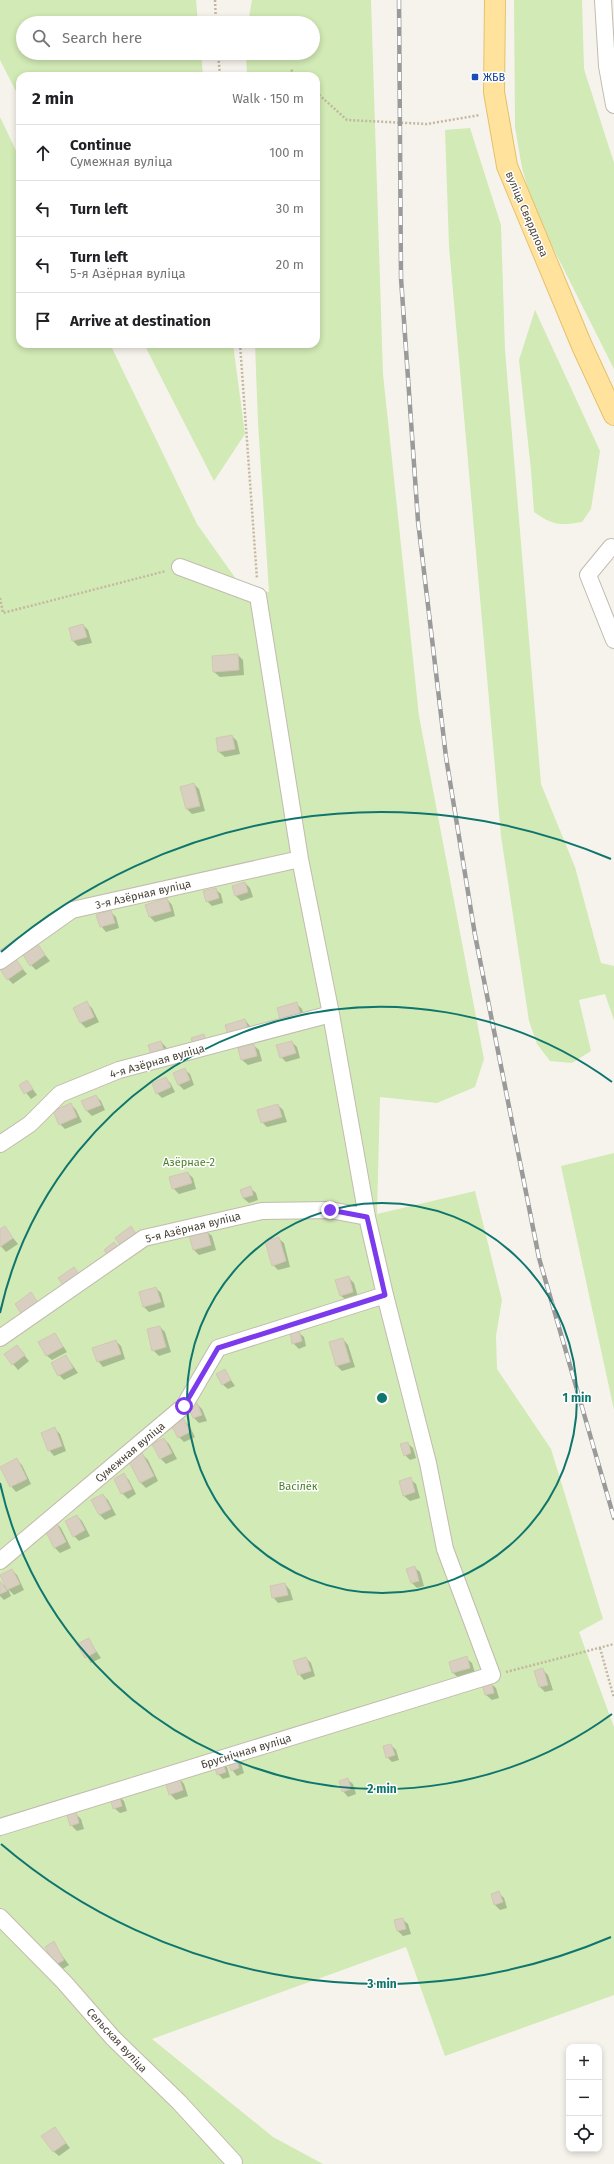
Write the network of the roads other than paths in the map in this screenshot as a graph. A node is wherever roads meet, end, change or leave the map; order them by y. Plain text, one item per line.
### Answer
1 (495, 0) edge
2 (603, 0) edge
3 (614, 105) edge
4 (614, 415) edge
5 (613, 548) edge
6 (180, 567) road end
7 (614, 640) edge
8 (300, 859) junction
9 (0, 961) edge
10 (331, 1014) junction
11 (0, 1144) edge
12 (367, 1217) junction
13 (385, 1295) junction
14 (0, 1338) edge
15 (0, 1561) edge
16 (0, 1827) edge
17 (0, 1917) edge
18 (236, 2163) edge

1 - 4 main road, вуліца Свярдлова
2 - 3 street
5 - 7 street
6 - 8 street
8 - 9 street, 3-я Азёрная вуліца
8 - 10 street
10 - 11 street, 4-я Азёрная вуліца
10 - 12 street
12 - 13 street
12 - 14 street, 5-я Азёрная вуліца
13 - 15 street, Сумежная вуліца
13 - 16 street, Бруснічная вуліца
17 - 18 street, Сельская вуліца

